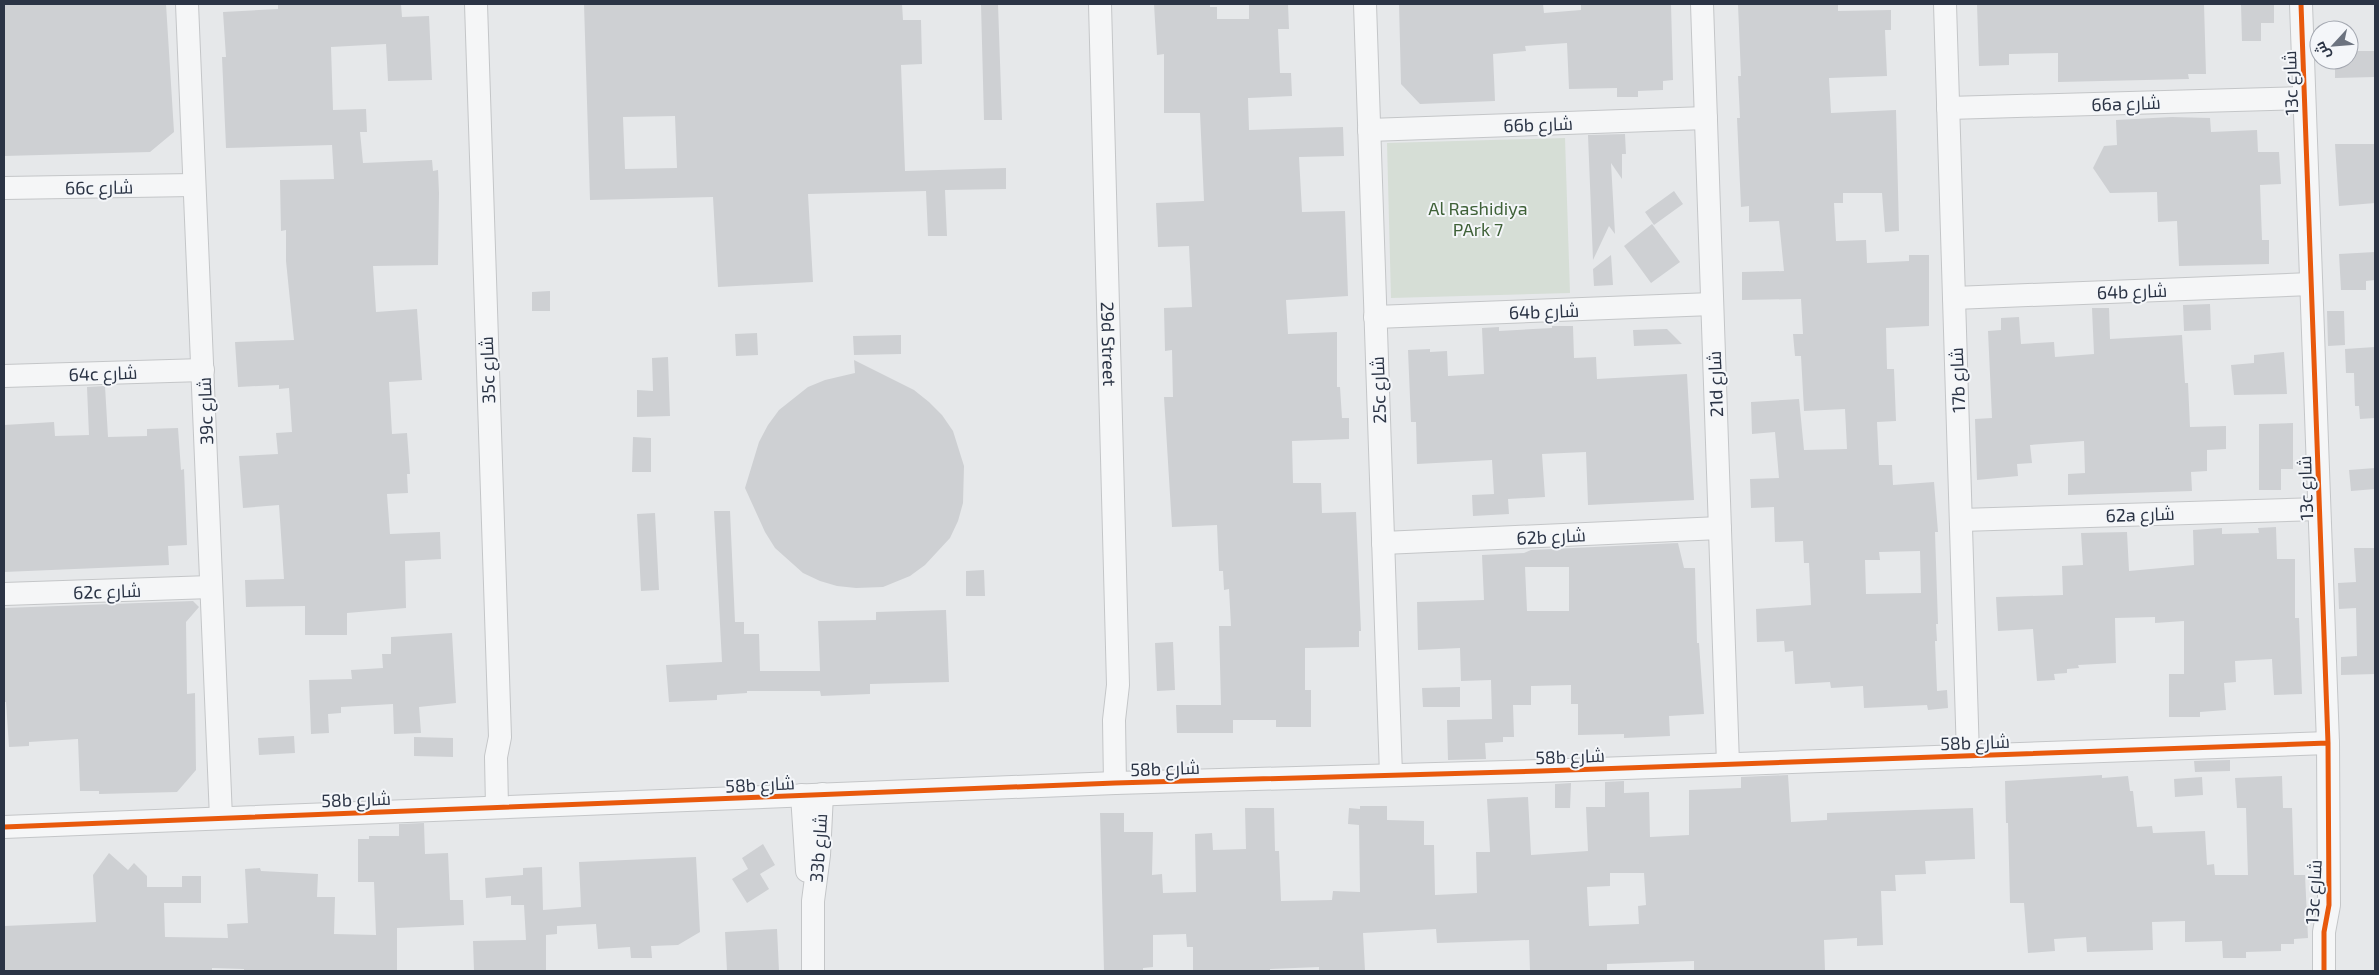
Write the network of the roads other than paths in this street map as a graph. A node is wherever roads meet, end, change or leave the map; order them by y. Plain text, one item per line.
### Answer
1 (187, 4) edge
2 (476, 4) edge
3 (1100, 4) edge
4 (1365, 4) edge
5 (1702, 4) edge
6 (1945, 4) edge
7 (2301, 4) edge
8 (2304, 98) junction
9 (1948, 108) junction
10 (1706, 118) junction
11 (1370, 130) junction
12 (193, 185) junction
13 (4, 188) edge
14 (2311, 284) junction
15 (1954, 298) junction
16 (1712, 304) junction
17 (1375, 318) junction
18 (203, 370) junction
19 (4, 376) edge
20 (2319, 509) junction
21 (1961, 520) junction
22 (1720, 528) junction
23 (1383, 543) junction
24 (211, 587) junction
25 (4, 594) edge
26 (2328, 743) junction
27 (1968, 756) junction
28 (1728, 764) junction
29 (1391, 776) junction
30 (1123, 783) junction
31 (812, 795) junction
32 (505, 807) junction
33 (220, 818) junction
34 (4, 827) edge
35 (2329, 905) junction
36 (815, 969) edge
37 (2324, 971) edge
38 (2338, 971) edge

1 - 12 street, 39c شارع
2 - 32 street, 35c شارع
3 - 30 street, 29d Street
4 - 11 street, 25c شارع
5 - 10 street, 21d شارع
6 - 9 street, 17b شارع
7 - 8 street, 13c شارع
8 - 9 street, 66a شارع
8 - 14 street, 13c شارع
9 - 15 street, 17b شارع
10 - 11 street, 66b شارع
10 - 16 street, 21d شارع
11 - 17 street, 25c شارع
12 - 13 street, 66c شارع
12 - 18 street, 39c شارع
14 - 15 street, 64b شارع
14 - 20 street, 13c شارع
15 - 21 street, 17b شارع
16 - 17 street, 64b شارع
16 - 22 street, 21d شارع
17 - 23 street, 25c شارع
18 - 19 street, 64c شارع
18 - 24 street, 39c شارع
20 - 21 street, 62a شارع
20 - 26 street, 13c شارع
21 - 27 street, 17b شارع
22 - 23 street, 62b شارع
22 - 28 street, 21d شارع
23 - 29 street, 25c شارع
24 - 25 street, 62c شارع
24 - 33 street, 39c شارع
26 - 27 street, 58b شارع
26 - 35 street, 13c شارع
27 - 28 street, 58b شارع
28 - 29 street, 58b شارع
29 - 30 street, 58b شارع
30 - 31 street, 58b شارع
31 - 32 street, 58b شارع
31 - 36 street, 33b شارع
32 - 33 street, 58b شارع
33 - 34 street, 58b شارع
35 - 37 street, 13c شارع
35 - 38 street, 13c شارع

